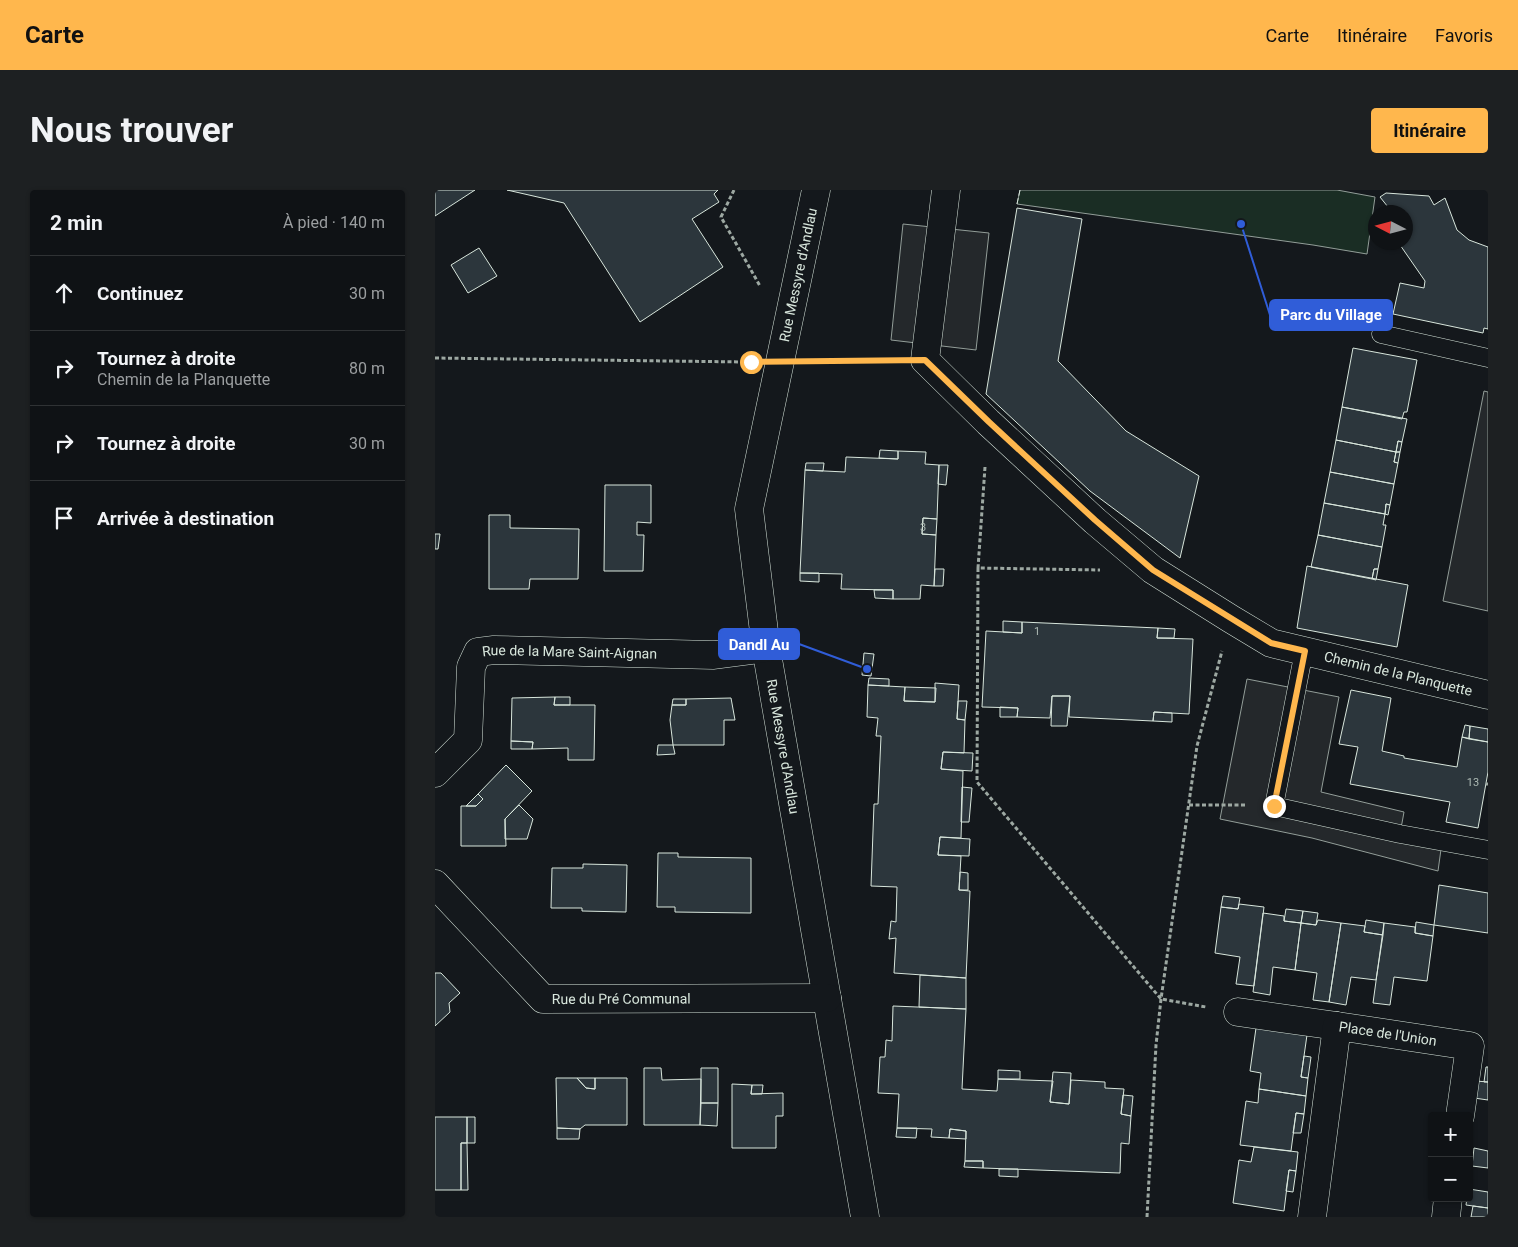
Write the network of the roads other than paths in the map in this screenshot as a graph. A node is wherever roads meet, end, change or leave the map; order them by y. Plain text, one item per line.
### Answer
1 (816, 190) edge
2 (946, 190) edge
3 (1381, 334) dead end
4 (1488, 358) edge
5 (766, 648) junction
6 (1305, 651) junction
7 (1488, 695) edge
8 (435, 773) edge
9 (1488, 850) edge
10 (435, 884) edge
11 (827, 998) junction
12 (1239, 1012) road end
13 (1337, 1026) junction
14 (1461, 1112) edge
15 (1447, 1202) edge
16 (865, 1217) edge
17 (1312, 1217) edge
18 (1445, 1217) edge

1 - 5 street, Rue Messyre d'Andlau
2 - 6 street, Chemin de la Planquette
3 - 4 lane
5 - 8 street, Rue de la Mare Saint-Aignan
5 - 11 street, Rue Messyre d'Andlau
6 - 7 street, Chemin de la Planquette
6 - 9 lane
10 - 11 street, Rue du Pré Communal
11 - 16 street, Rue Messyre d'Andlau
12 - 13 street
13 - 14 street, Place de l'Union
13 - 17 street, Place de l'Union
15 - 18 street

